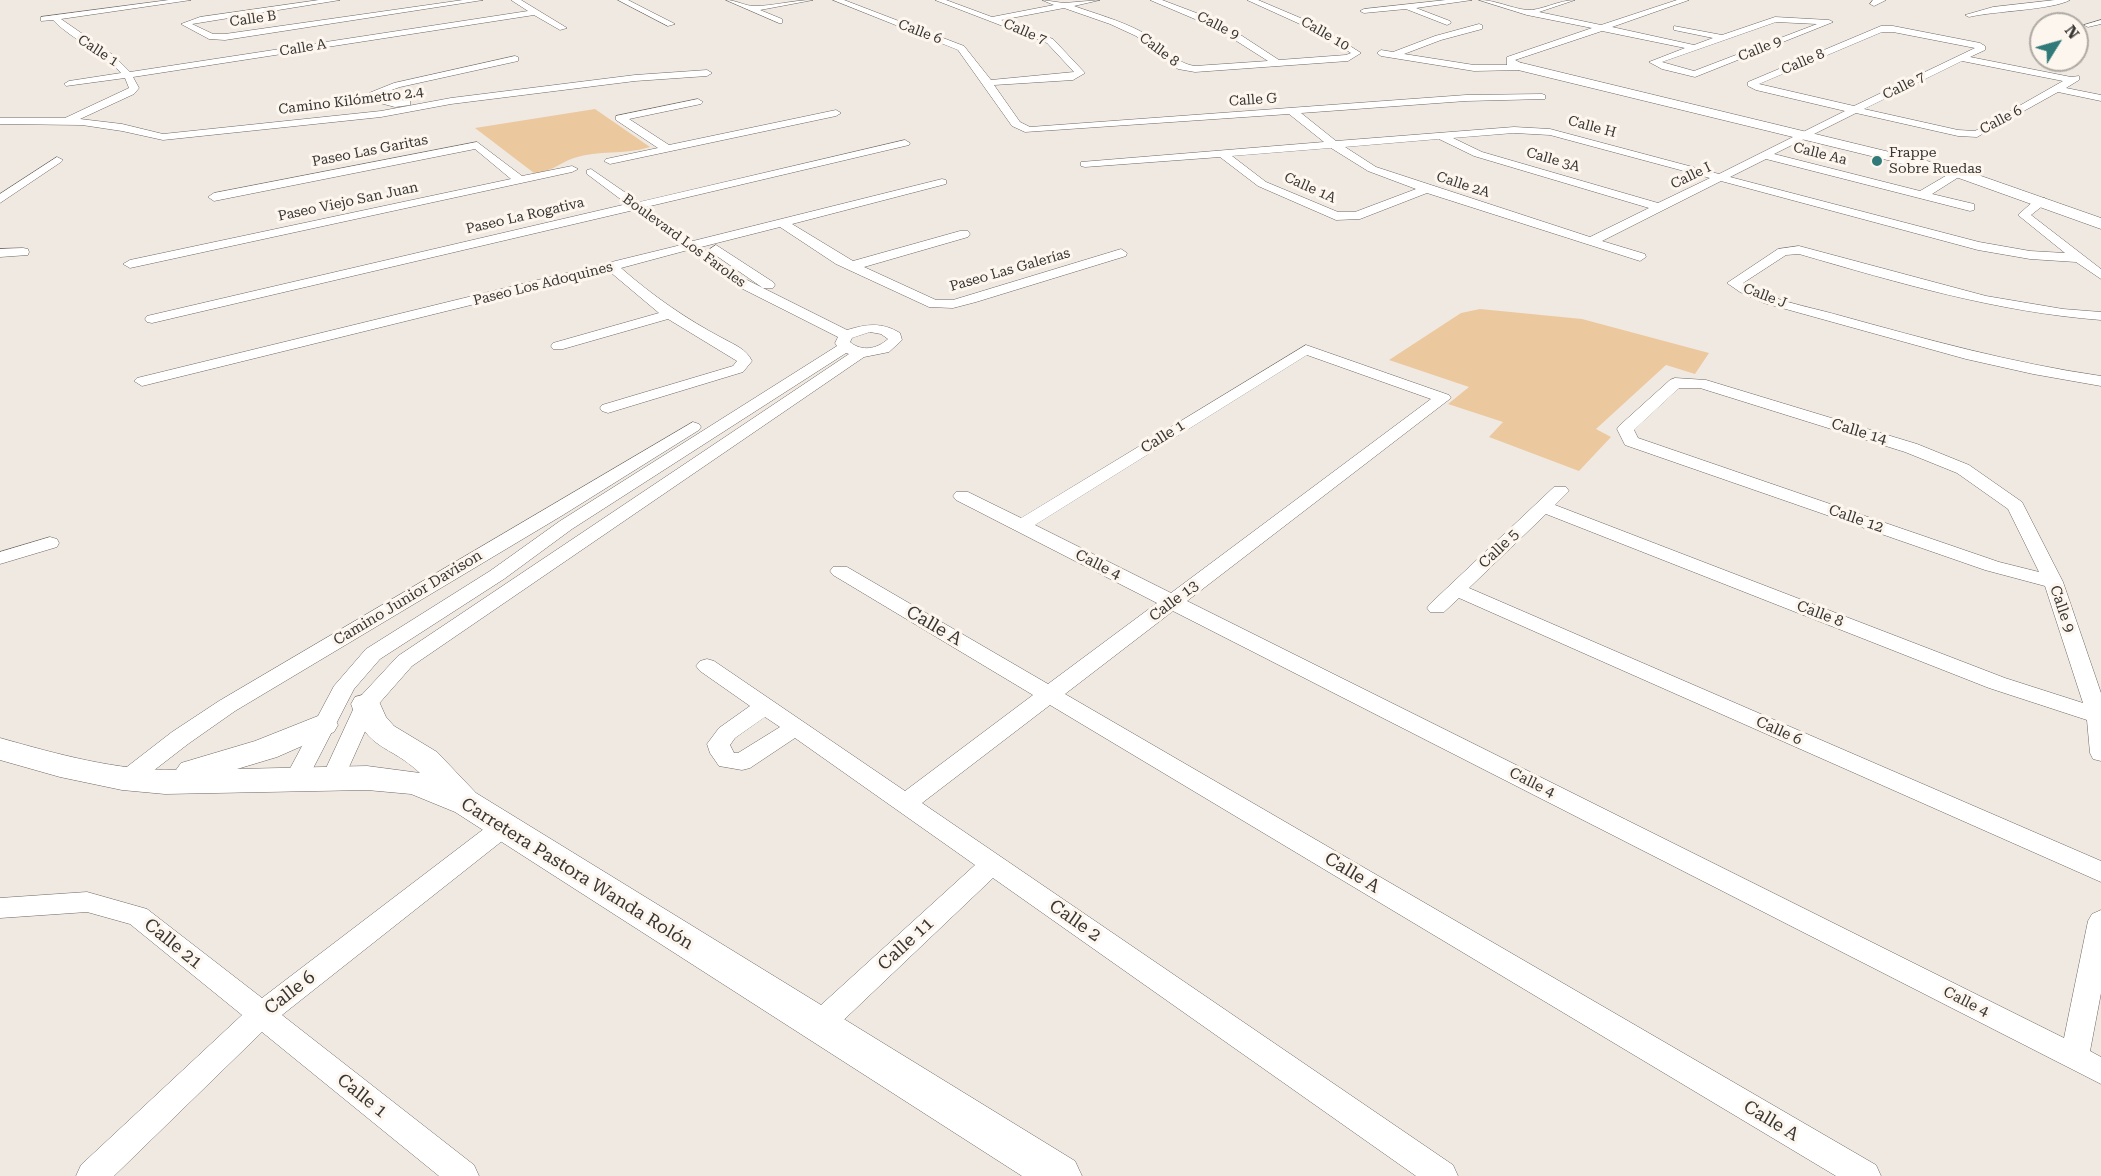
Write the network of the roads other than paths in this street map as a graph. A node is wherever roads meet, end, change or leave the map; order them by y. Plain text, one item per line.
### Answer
1 (187, 0) edge
2 (336, 0) edge
3 (479, 0) edge
4 (514, 0) edge
5 (622, 0) edge
6 (730, 0) edge
7 (809, 0) edge
8 (837, 0) edge
9 (939, 0) edge
10 (1046, 0) edge
11 (1096, 0) edge
12 (1154, 0) edge
13 (1251, 0) edge
14 (1387, 0) edge
15 (1468, 0) edge
16 (1483, 0) edge
17 (1571, 0) edge
18 (1671, 0) edge
19 (2066, 0) edge
20 (1683, 1) edge
21 (1985, 1) edge
22 (1064, 6) junction
23 (1406, 7) junction
24 (2010, 8) junction
25 (752, 9) junction
26 (1364, 11) dead end
27 (536, 12) junction
28 (1530, 13) junction
29 (1969, 15) dead end
30 (54, 17) junction
31 (41, 19) dead end
32 (993, 19) junction
33 (779, 21) dead end
34 (1699, 21) dead end
35 (683, 22) dead end
36 (1448, 23) dead end
37 (671, 24) junction
38 (1468, 24) dead end
39 (655, 27) dead end
40 (1479, 27) junction
41 (563, 28) dead end
42 (1602, 28) junction
43 (1677, 28) junction
44 (1491, 30) dead end
45 (1661, 34) dead end
46 (1721, 37) junction
47 (1959, 42) joint
48 (1693, 47) junction
49 (1381, 52) dead end
50 (1396, 54) junction
51 (1961, 58) junction
52 (515, 59) dead end
53 (1276, 63) junction
54 (1522, 67) junction
55 (707, 73) dead end
56 (129, 74) junction
57 (988, 83) junction
58 (69, 84) dead end
59 (2058, 89) junction
60 (1542, 97) dead end
61 (2101, 98) edge
62 (451, 101) junction
63 (698, 102) dead end
64 (1854, 110) junction
65 (1292, 111) junction
66 (836, 113) dead end
67 (69, 120) junction
68 (0, 121) edge
69 (1439, 135) junction
70 (1804, 135) junction
71 (904, 143) dead end
72 (1333, 144) junction
73 (667, 149) junction
74 (1222, 153) junction
75 (1768, 156) junction
76 (57, 160) dead end
77 (604, 163) junction
78 (1085, 164) dead end
79 (587, 166) junction
80 (1958, 173) junction
81 (1723, 177) junction
82 (520, 180) junction
83 (942, 182) dead end
84 (1427, 189) junction
85 (6, 190) edge
86 (1923, 195) junction
87 (214, 196) dead end
88 (0, 199) edge
89 (2042, 201) junction
90 (652, 202) junction
91 (636, 205) junction
92 (1970, 207) dead end
93 (1660, 208) junction
94 (782, 223) junction
95 (2101, 224) edge
96 (964, 234) dead end
97 (1591, 241) junction
98 (706, 242) junction
99 (690, 246) junction
100 (23, 252) dead end
101 (0, 253) edge
102 (1121, 253) dead end
103 (1640, 257) dead end
104 (2079, 258) junction
105 (130, 264) dead end
106 (611, 266) junction
107 (851, 266) junction
108 (2101, 275) edge
109 (670, 314) junction
110 (2101, 316) edge
111 (152, 319) dead end
112 (853, 341) junction
113 (558, 346) dead end
114 (142, 381) dead end
115 (2101, 381) edge
116 (1443, 398) joint
117 (608, 408) dead end
118 (693, 427) dead end
119 (1660, 451) joint
120 (1987, 485) joint
121 (1560, 491) dead end
122 (962, 496) dead end
123 (1544, 507) junction
124 (1021, 526) junction
125 (50, 543) dead end
126 (0, 558) edge
127 (840, 571) dead end
128 (2053, 582) junction
129 (1456, 590) junction
130 (1172, 602) junction
131 (1437, 608) dead end
132 (707, 666) dead end
133 (1049, 694) junction
134 (366, 704) junction
135 (764, 707) junction
136 (2098, 716) junction
137 (323, 725) junction
138 (795, 728) junction
139 (0, 749) edge
140 (2101, 753) edge
141 (297, 778) junction
142 (333, 779) junction
143 (140, 780) junction
144 (467, 803) junction
145 (905, 803) junction
146 (502, 828) junction
147 (992, 864) junction
148 (2101, 872) edge
149 (0, 908) edge
150 (2101, 921) edge
151 (261, 1015) junction
152 (820, 1023) junction
153 (2075, 1057) junction
154 (2101, 1071) edge
155 (92, 1176) edge
156 (463, 1176) edge
157 (1060, 1176) edge
158 (1443, 1176) edge
159 (1864, 1176) edge

1 - 30 street
2 - 3 street, Calle B
4 - 27 street
5 - 37 street
6 - 25 street
7 - 25 street
8 - 57 street, Calle 6
9 - 32 street, Calle 7
10 - 22 street, Calle 8
11 - 22 street
12 - 53 street, Calle 9
13 - 53 street, Calle 10
14 - 23 street
15 - 23 street
16 - 28 street
17 - 28 street
18 - 20 street
19 - 24 street
20 - 42 street
21 - 24 street
22 - 32 street
22 - 53 street, Calle 8
23 - 26 street
23 - 36 street
24 - 29 street
25 - 33 street
27 - 41 street
27 - 56 street, Calle A
28 - 42 street
30 - 31 street
30 - 56 street, Calle 1
32 - 57 street, Calle 7
34 - 43 street
35 - 37 street
37 - 39 street
38 - 40 street
40 - 44 street
40 - 50 street
42 - 48 street
42 - 54 street
43 - 45 street
43 - 46 street
46 - 48 street, Calle 9
46 - 48 street, Calle 9
47 - 51 street, Calle 7
47 - 64 street, Calle 8
49 - 50 street
50 - 54 street
51 - 59 street, Calle 6
51 - 64 street, Calle 7
52 - 62 street
54 - 70 street
55 - 62 street, Camino Kilómetro 2.4
56 - 58 street, Calle A
56 - 67 street, Calle 1
57 - 65 street, Calle G
59 - 61 street
59 - 64 street, Calle 6
60 - 65 street, Calle G
62 - 67 street, Camino Kilómetro 2.4
63 - 73 street
64 - 70 street, Calle 7
65 - 72 street, Calle 2A
66 - 73 street, Paseo Viejo San Juan
67 - 68 street, Camino Kilómetro 2.4
69 - 72 street, Calle H
69 - 81 street, Calle H
69 - 93 street, Calle 3A
70 - 75 street, Calle I
70 - 80 street
71 - 90 street, Paseo La Rogativa
72 - 74 street, Calle H
72 - 84 street, Calle 2A
73 - 77 street, Paseo Viejo San Juan
74 - 78 street, Calle H
74 - 84 street, Calle 1A
75 - 81 street, Calle I
75 - 86 street, Calle Aa
76 - 85 street
77 - 79 street, Paseo Viejo San Juan
77 - 90 street, Boulevard Los Faroles
79 - 82 street, Paseo Viejo San Juan
79 - 91 street, Boulevard Los Faroles
80 - 86 street
80 - 89 street
81 - 93 street, Calle I
81 - 104 street, Calle H
82 - 87 street, Paseo Las Garitas
82 - 105 street, Paseo Viejo San Juan
83 - 94 street, Paseo Los Adoquines
84 - 97 street, Calle 2A
85 - 88 street
86 - 92 street, Calle Aa
89 - 95 street
89 - 104 street
90 - 91 street, Paseo La Rogativa
90 - 98 street, Boulevard Los Faroles
91 - 99 street, Boulevard Los Faroles
91 - 111 street, Paseo La Rogativa
93 - 97 street, Calle I
94 - 98 street, Paseo Los Adoquines
94 - 107 street, Paseo Las Galerías
96 - 107 street
97 - 103 street, Calle 2A
98 - 99 street, Paseo Los Adoquines
98 - 112 street, Boulevard Los Faroles
99 - 106 street, Paseo Los Adoquines
99 - 112 street, Boulevard Los Faroles
100 - 101 street
102 - 107 street, Paseo Las Galerías
104 - 108 street
106 - 109 street
106 - 114 street, Paseo Los Adoquines
109 - 113 street
109 - 117 street
110 - 115 street, Calle J
112 - 134 street
112 - 137 street
116 - 124 street, Calle 1
116 - 130 street, Calle 13
118 - 143 street, Camino Junior Davison
119 - 120 street, Calle 14
119 - 128 street, Calle 12
120 - 128 street, Calle 9
121 - 123 street, Calle 5
122 - 124 street, Calle 4
123 - 129 street, Calle 5
123 - 136 street, Calle 8
124 - 130 street, Calle 4
125 - 126 street
127 - 133 street, Calle A
128 - 136 street, Calle 9
129 - 131 street, Calle 5
129 - 148 street, Calle 6
130 - 133 street, Calle 13
130 - 153 street, Calle 4
132 - 135 street, Calle 2
133 - 145 street, Calle 13
133 - 159 street, Calle A
134 - 142 street
134 - 144 street
135 - 138 street, Calle 2
135 - 138 street
136 - 140 street, Calle 9
137 - 141 street
137 - 143 street
138 - 145 street, Calle 2
139 - 143 street, Carretera Pastora Wanda Rolón
141 - 142 street, Carretera Pastora Wanda Rolón
141 - 143 street, Carretera Pastora Wanda Rolón
142 - 144 street, Carretera Pastora Wanda Rolón
144 - 146 street, Carretera Pastora Wanda Rolón
145 - 147 street, Calle 2
146 - 151 street, Calle 6
146 - 152 street, Carretera Pastora Wanda Rolón
147 - 152 street, Calle 11
147 - 158 street, Calle 2
149 - 151 street, Calle 21
150 - 153 street
151 - 155 street, Calle 6
151 - 156 street, Calle 1
152 - 157 street, Carretera Pastora Wanda Rolón
153 - 154 street, Calle 4

